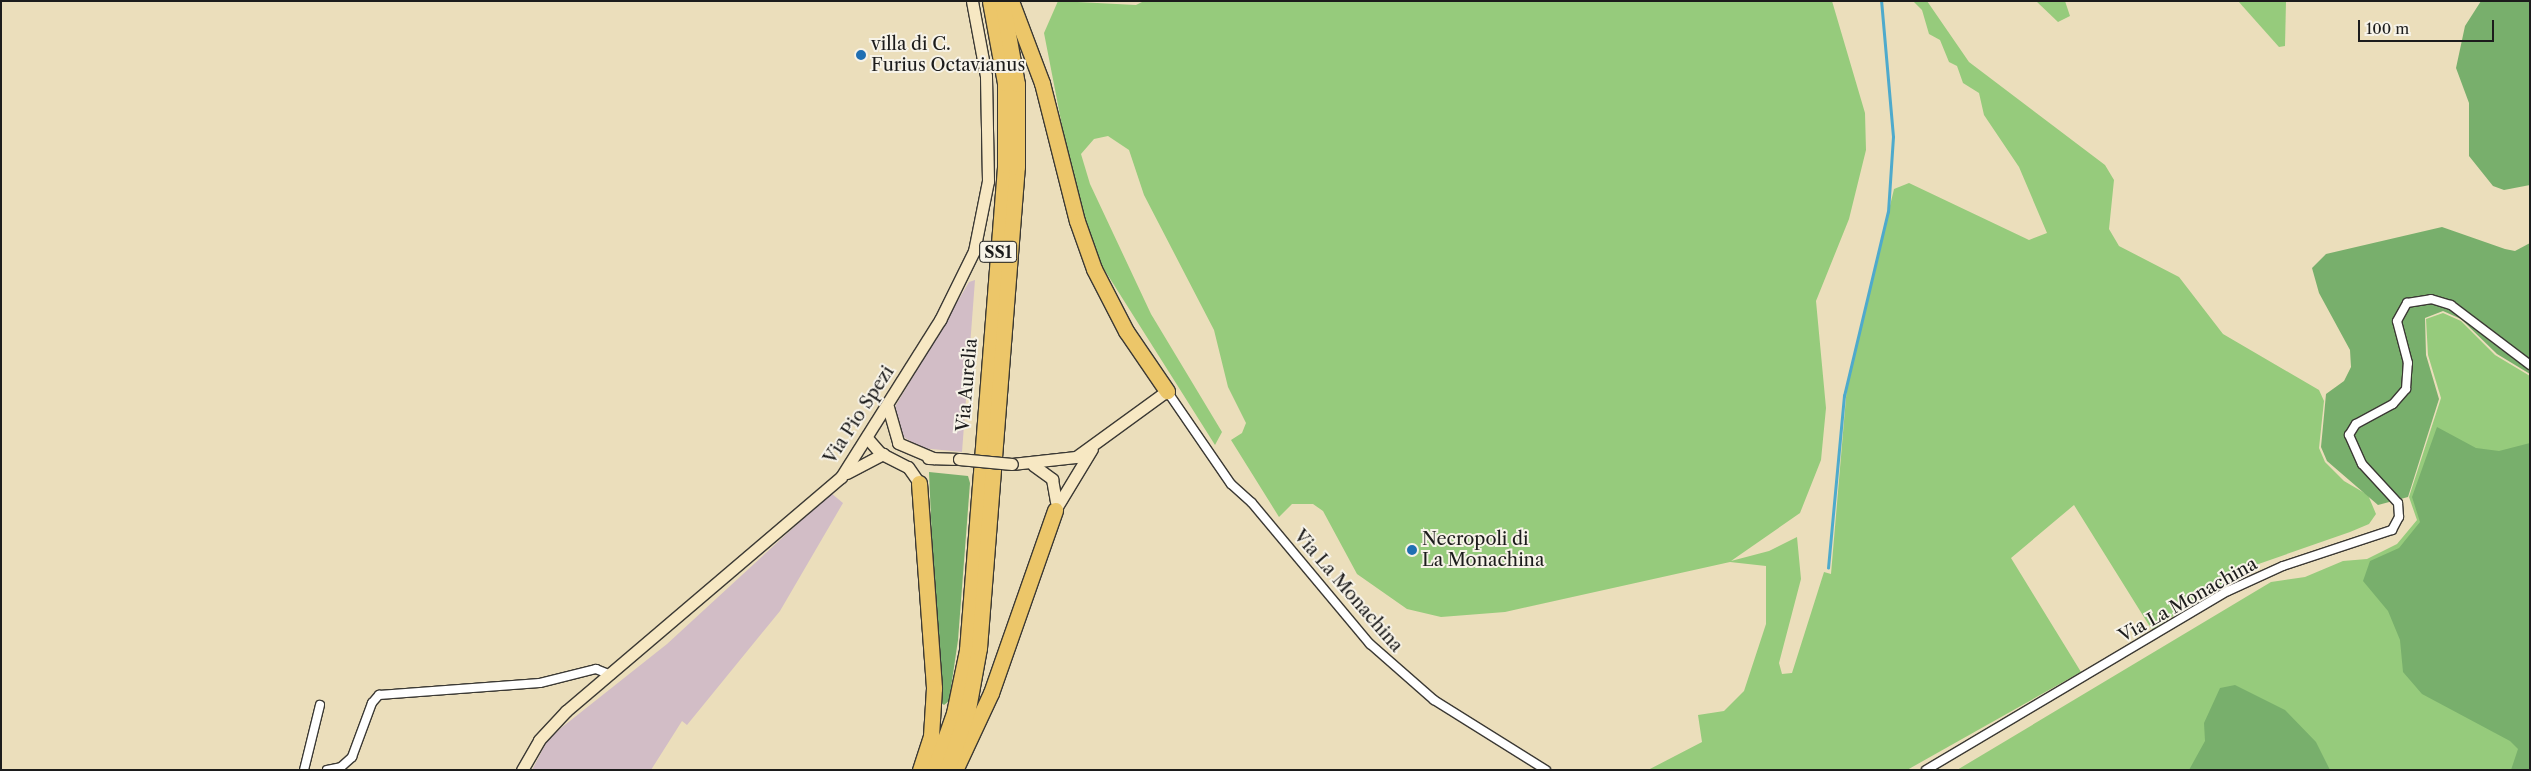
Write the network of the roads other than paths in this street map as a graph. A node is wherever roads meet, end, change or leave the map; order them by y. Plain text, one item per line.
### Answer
1 (972, 1) edge
2 (990, 1) edge
3 (1002, 1) edge
4 (1011, 1) edge
5 (2530, 365) edge
6 (1167, 391) junction
7 (888, 407) junction
8 (871, 435) junction
9 (894, 438) junction
10 (1098, 442) junction
11 (888, 456) junction
12 (934, 458) junction
13 (1033, 465) junction
14 (841, 477) junction
15 (919, 483) junction
16 (1055, 510) junction
17 (610, 676) junction
18 (320, 705) dead end
19 (304, 770) edge
20 (328, 770) edge
21 (522, 770) edge
22 (920, 770) edge
23 (934, 770) edge
24 (947, 770) edge
25 (955, 770) edge
26 (1546, 770) edge
27 (1926, 770) edge

1 - 7 street, Via Pio Spezi
2 - 23 highway, Via Aurelia / SS1
3 - 24 highway, Via Aurelia / SS1
4 - 6 highway
5 - 27 street, Via La Monachina
6 - 10 street
6 - 26 street, Via La Monachina
7 - 8 street, Via Pio Spezi
7 - 9 street
8 - 9 street
8 - 11 street
8 - 14 street, Via Pio Spezi
9 - 12 street
10 - 13 street
10 - 16 street
11 - 12 street
11 - 14 street
11 - 15 street
12 - 13 street, bridge
12 - 15 street
13 - 16 street
14 - 17 street, Via Pio Spezi
15 - 22 highway
16 - 25 highway
17 - 20 street
17 - 21 street, Via Pio Spezi
18 - 19 street

